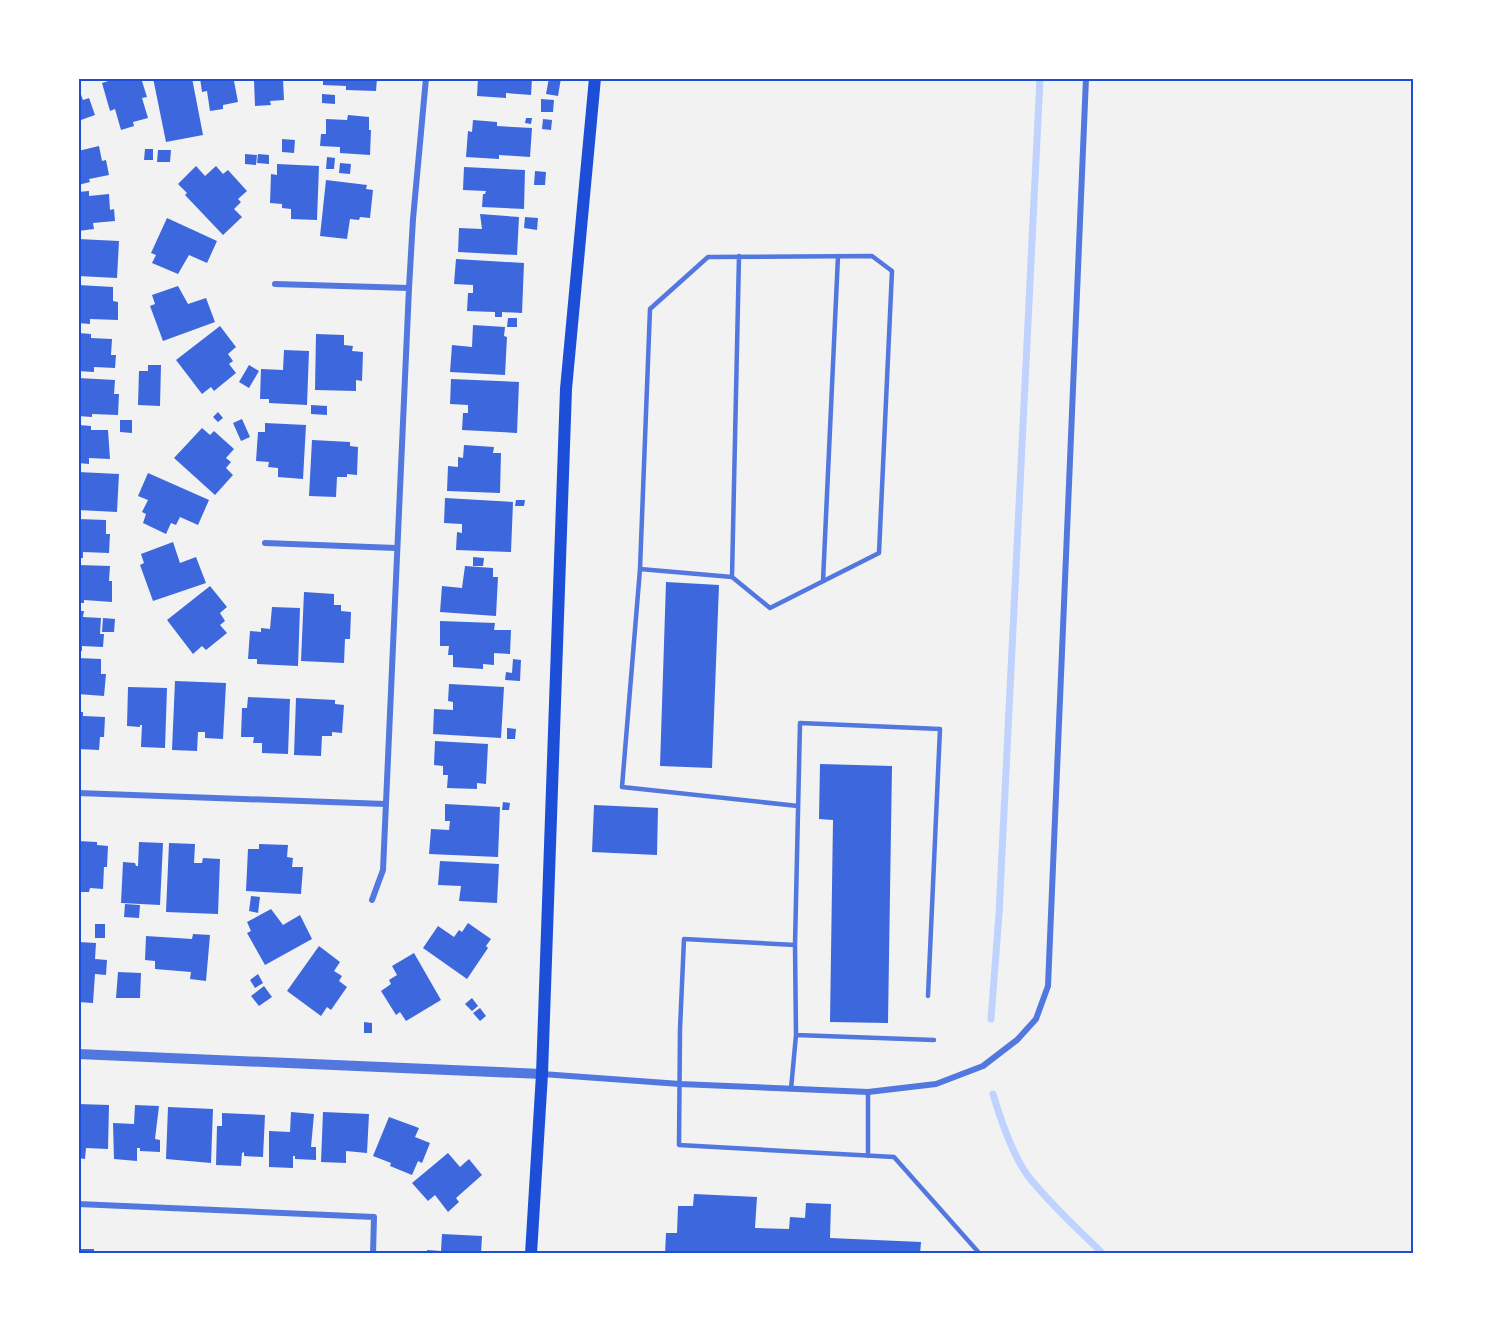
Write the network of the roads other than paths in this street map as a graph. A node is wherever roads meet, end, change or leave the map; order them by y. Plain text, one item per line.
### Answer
1 (426, 78) edge
2 (595, 78) edge
3 (1086, 78) edge
4 (739, 256) junction
5 (838, 256) junction
6 (274, 284) dead end
7 (409, 288) junction
8 (266, 543) dead end
9 (396, 548) junction
10 (639, 569) junction
11 (732, 577) junction
12 (823, 581) junction
13 (78, 793) edge
14 (385, 804) junction
15 (798, 806) junction
16 (372, 900) dead end
17 (795, 945) junction
18 (928, 996) dead end
19 (796, 1035) junction
20 (934, 1040) dead end
21 (78, 1054) edge
22 (542, 1074) junction
23 (680, 1084) junction
24 (791, 1089) junction
25 (868, 1092) junction
26 (868, 1156) junction
27 (78, 1204) edge
28 (373, 1254) edge
29 (531, 1254) edge
30 (980, 1254) edge

1 - 7 street
2 - 22 main road
3 - 25 street
4 - 5 lane
4 - 10 lane
4 - 11 lane
5 - 12 lane
5 - 12 lane
6 - 7 street
7 - 9 street
8 - 9 street
9 - 14 street
10 - 11 lane
10 - 15 lane
11 - 12 lane
13 - 14 street
14 - 16 street
15 - 17 lane
15 - 18 lane
17 - 19 lane
17 - 23 lane
19 - 20 lane
19 - 24 lane
21 - 22 street
22 - 23 street
22 - 29 main road
23 - 24 street
23 - 26 lane
24 - 25 street
25 - 26 lane
26 - 30 lane
27 - 28 street

